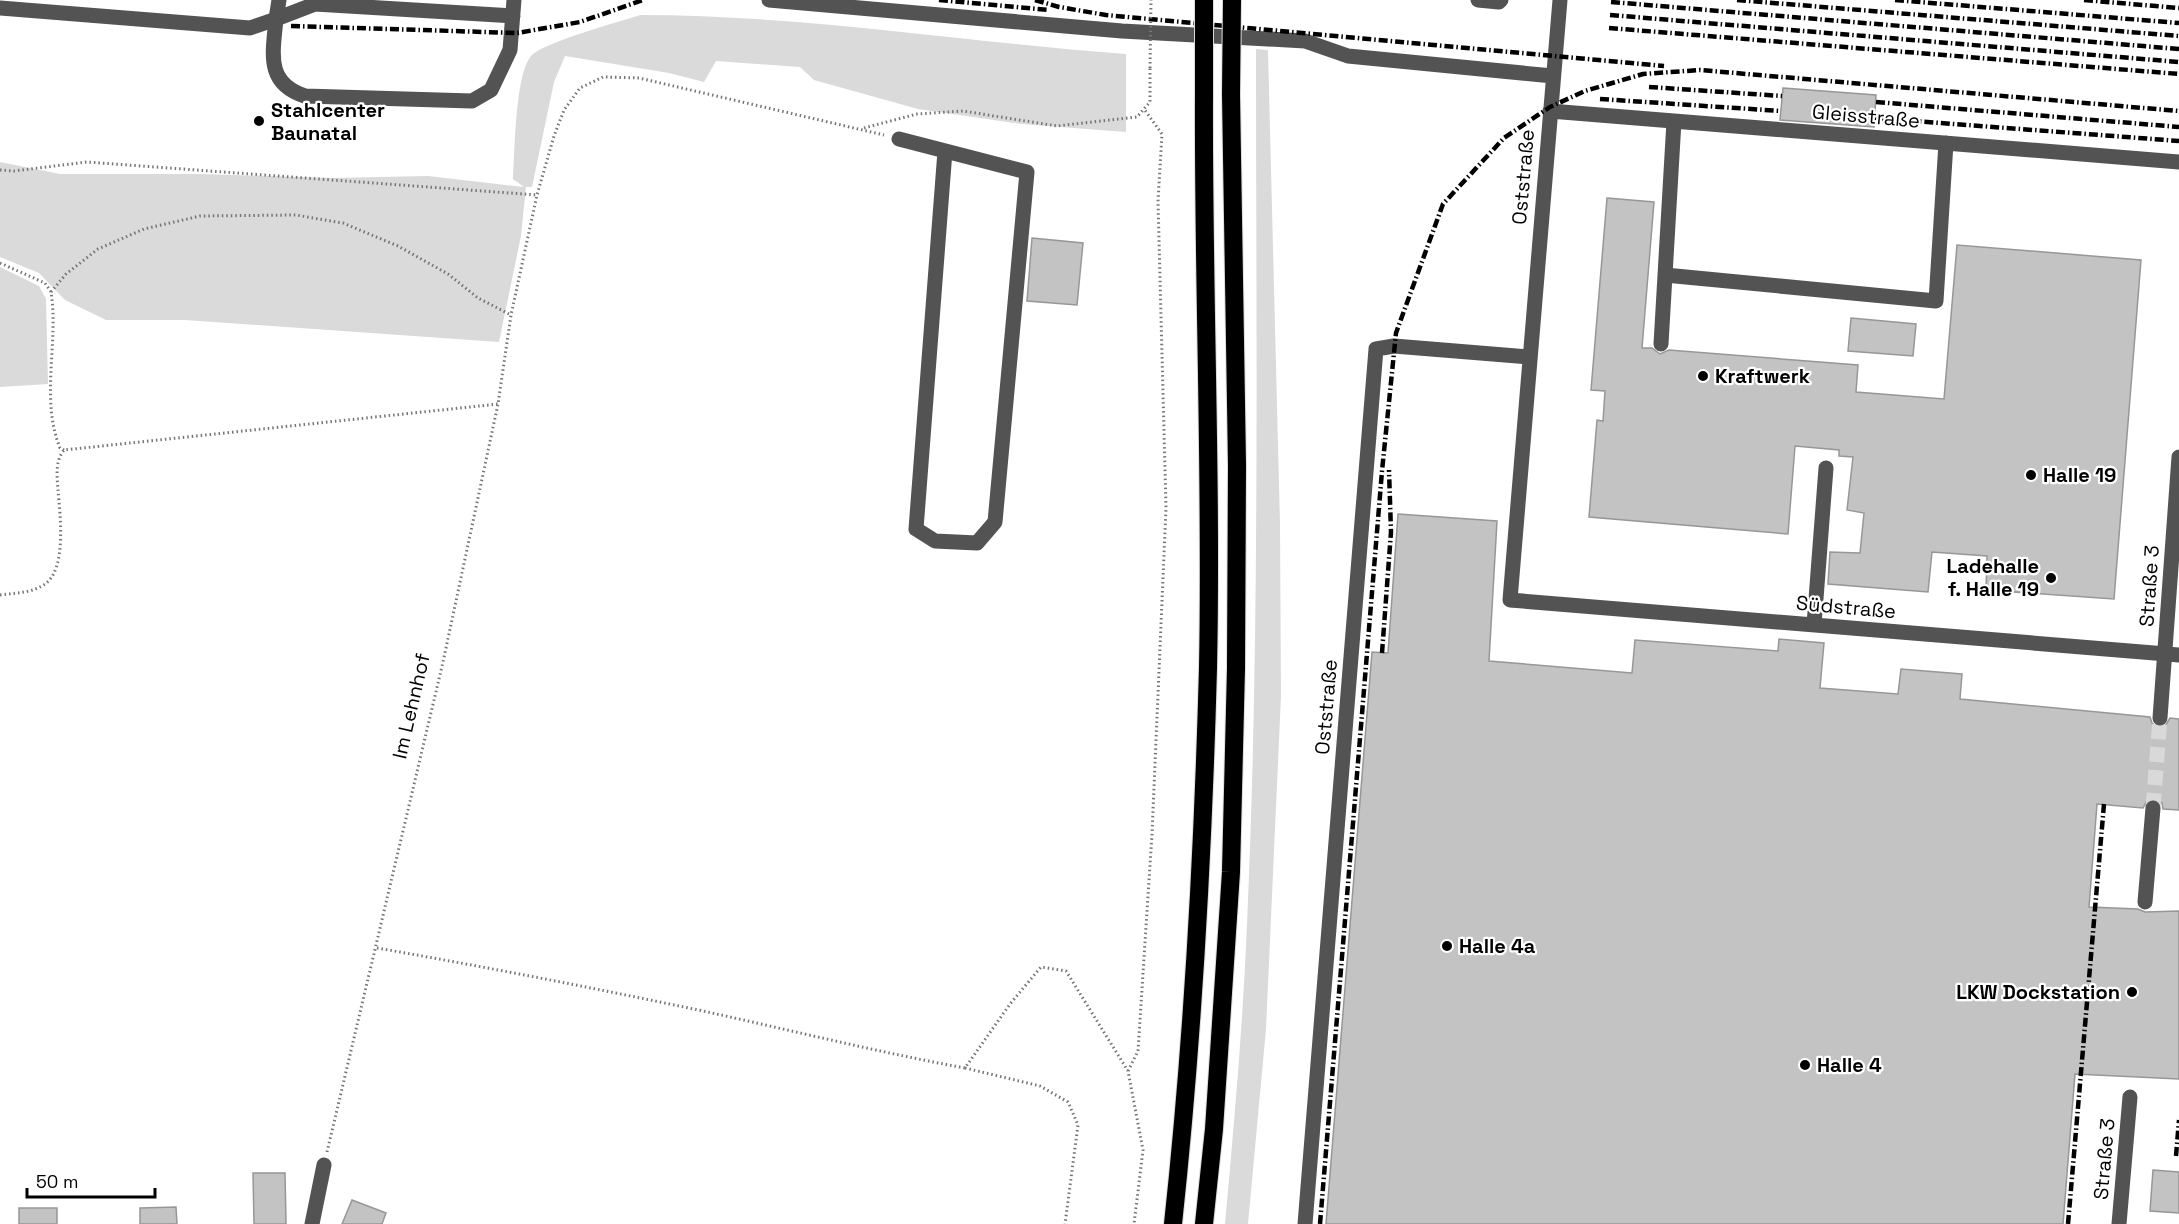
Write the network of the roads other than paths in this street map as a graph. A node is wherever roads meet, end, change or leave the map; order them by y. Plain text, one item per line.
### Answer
1 (279, 0) edge
2 (514, 0) edge
3 (769, 0) edge
4 (1204, 0) edge
5 (1232, 0) edge
6 (1478, 0) edge
7 (1501, 0) edge
8 (1560, 0) edge
9 (0, 8) edge
10 (513, 16) junction
11 (276, 19) junction
12 (1553, 76) junction
13 (1550, 111) junction
14 (1674, 121) junction
15 (899, 139) road end
16 (1946, 143) junction
17 (945, 151) junction
18 (2179, 162) edge
19 (1665, 275) junction
20 (1661, 345) dead end
21 (1530, 357) junction
22 (2179, 458) edge
23 (1826, 468) dead end
24 (1509, 600) joint
25 (1814, 625) junction
26 (2172, 655) edge
27 (2160, 717) tunnel mouth
28 (2152, 808) tunnel mouth
29 (2145, 902) dead end
30 (2130, 1097) dead end
31 (324, 1165) road end
32 (312, 1224) edge
33 (1173, 1224) edge
34 (1204, 1224) edge
35 (1305, 1224) edge
36 (2119, 1224) edge

1 - 11 street
2 - 10 street
3 - 12 street
4 - 33 highway, bridge
5 - 34 highway, bridge
6 - 7 street
8 - 12 street, Oststraße
9 - 11 street
10 - 11 street
10 - 11 street
12 - 13 street, Oststraße
13 - 14 street, Gleisstraße
13 - 21 street, Oststraße
14 - 16 street, Gleisstraße
14 - 19 street
15 - 17 street
16 - 18 street, Gleisstraße
16 - 19 street
17 - 17 street
19 - 20 street
21 - 24 street, Oststraße
21 - 35 street, Oststraße
22 - 26 street, Straße 3
23 - 25 street
24 - 25 street, Südstraße
25 - 26 street, Südstraße
26 - 27 street, Straße 3
28 - 29 street
30 - 36 street, Straße 3
31 - 32 street

